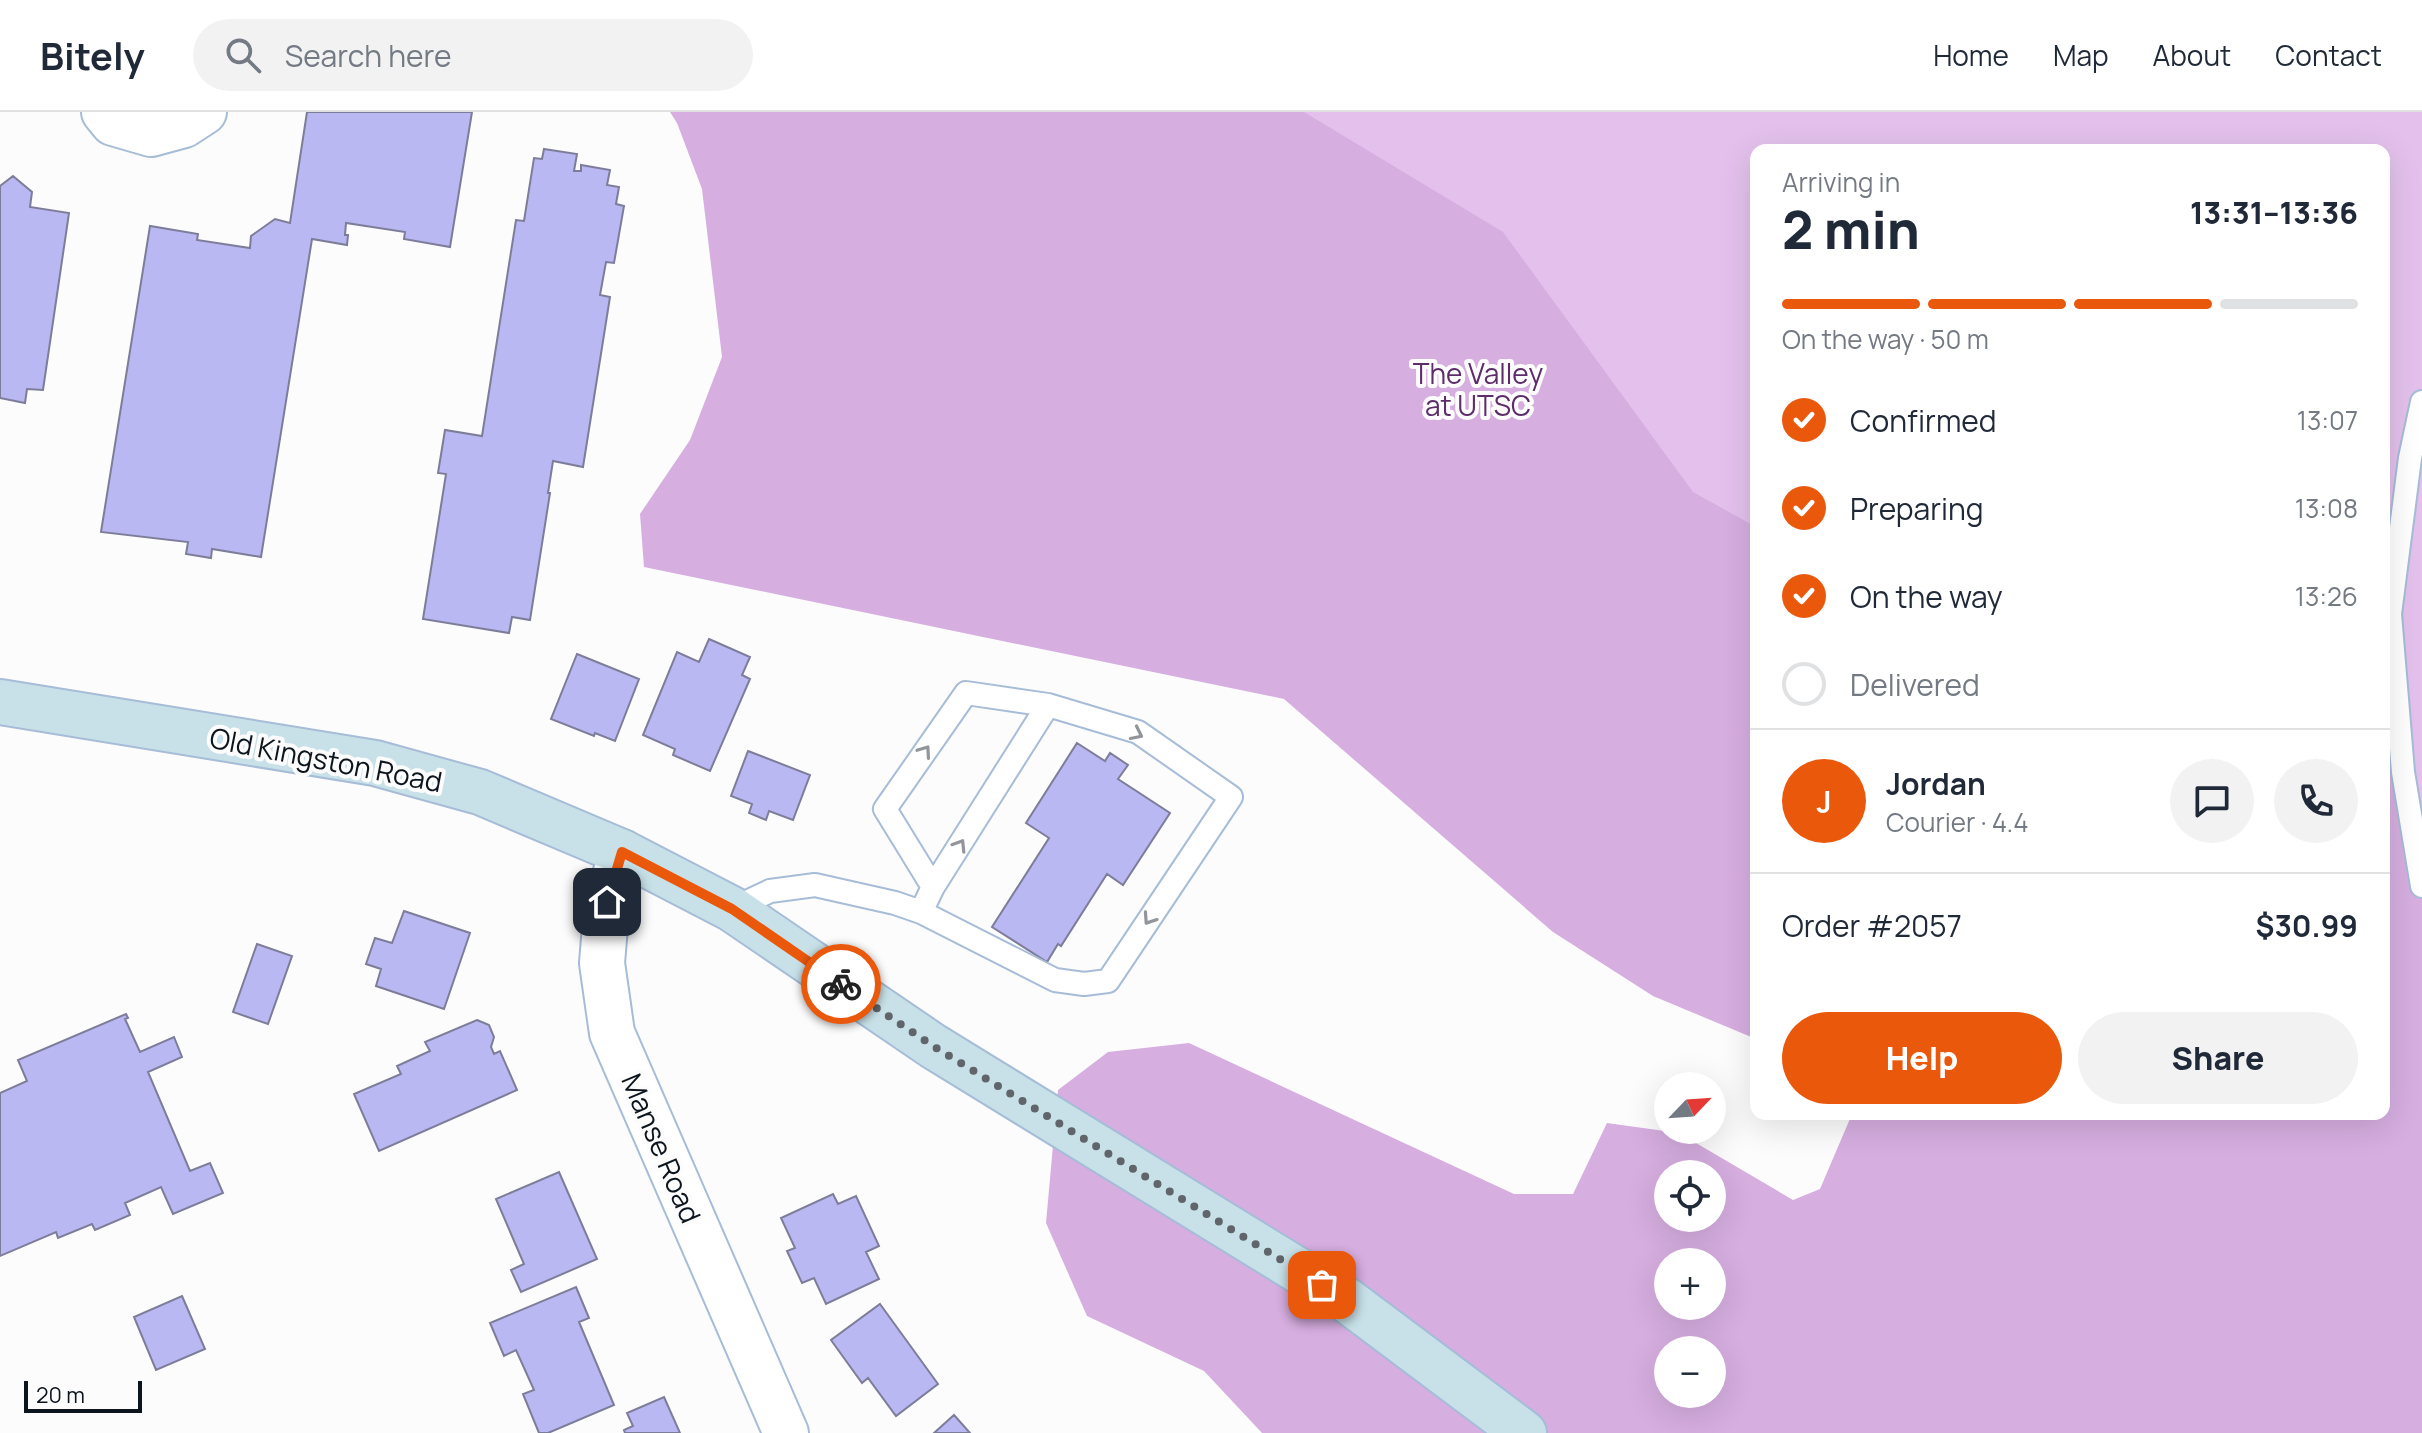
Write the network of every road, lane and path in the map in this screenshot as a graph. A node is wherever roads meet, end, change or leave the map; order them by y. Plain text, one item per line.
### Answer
1 (104, 112) edge
2 (204, 112) edge
3 (2422, 402) edge
4 (0, 702) edge
5 (1048, 705) junction
6 (622, 852) junction
7 (2422, 886) edge
8 (933, 887) junction
9 (732, 909) junction
10 (921, 912) junction
11 (786, 1433) edge
12 (1524, 1433) edge

1 - 2 street
3 - 7 lane
4 - 6 street, Old Kingston Road
8 -> 5 lane
8 -> 5 lane
5 -> 10 lane
6 - 9 street, Old Kingston Road
6 - 11 street, Manse Road
8 - 10 lane
9 - 10 lane
9 - 12 street, Old Kingston Road

